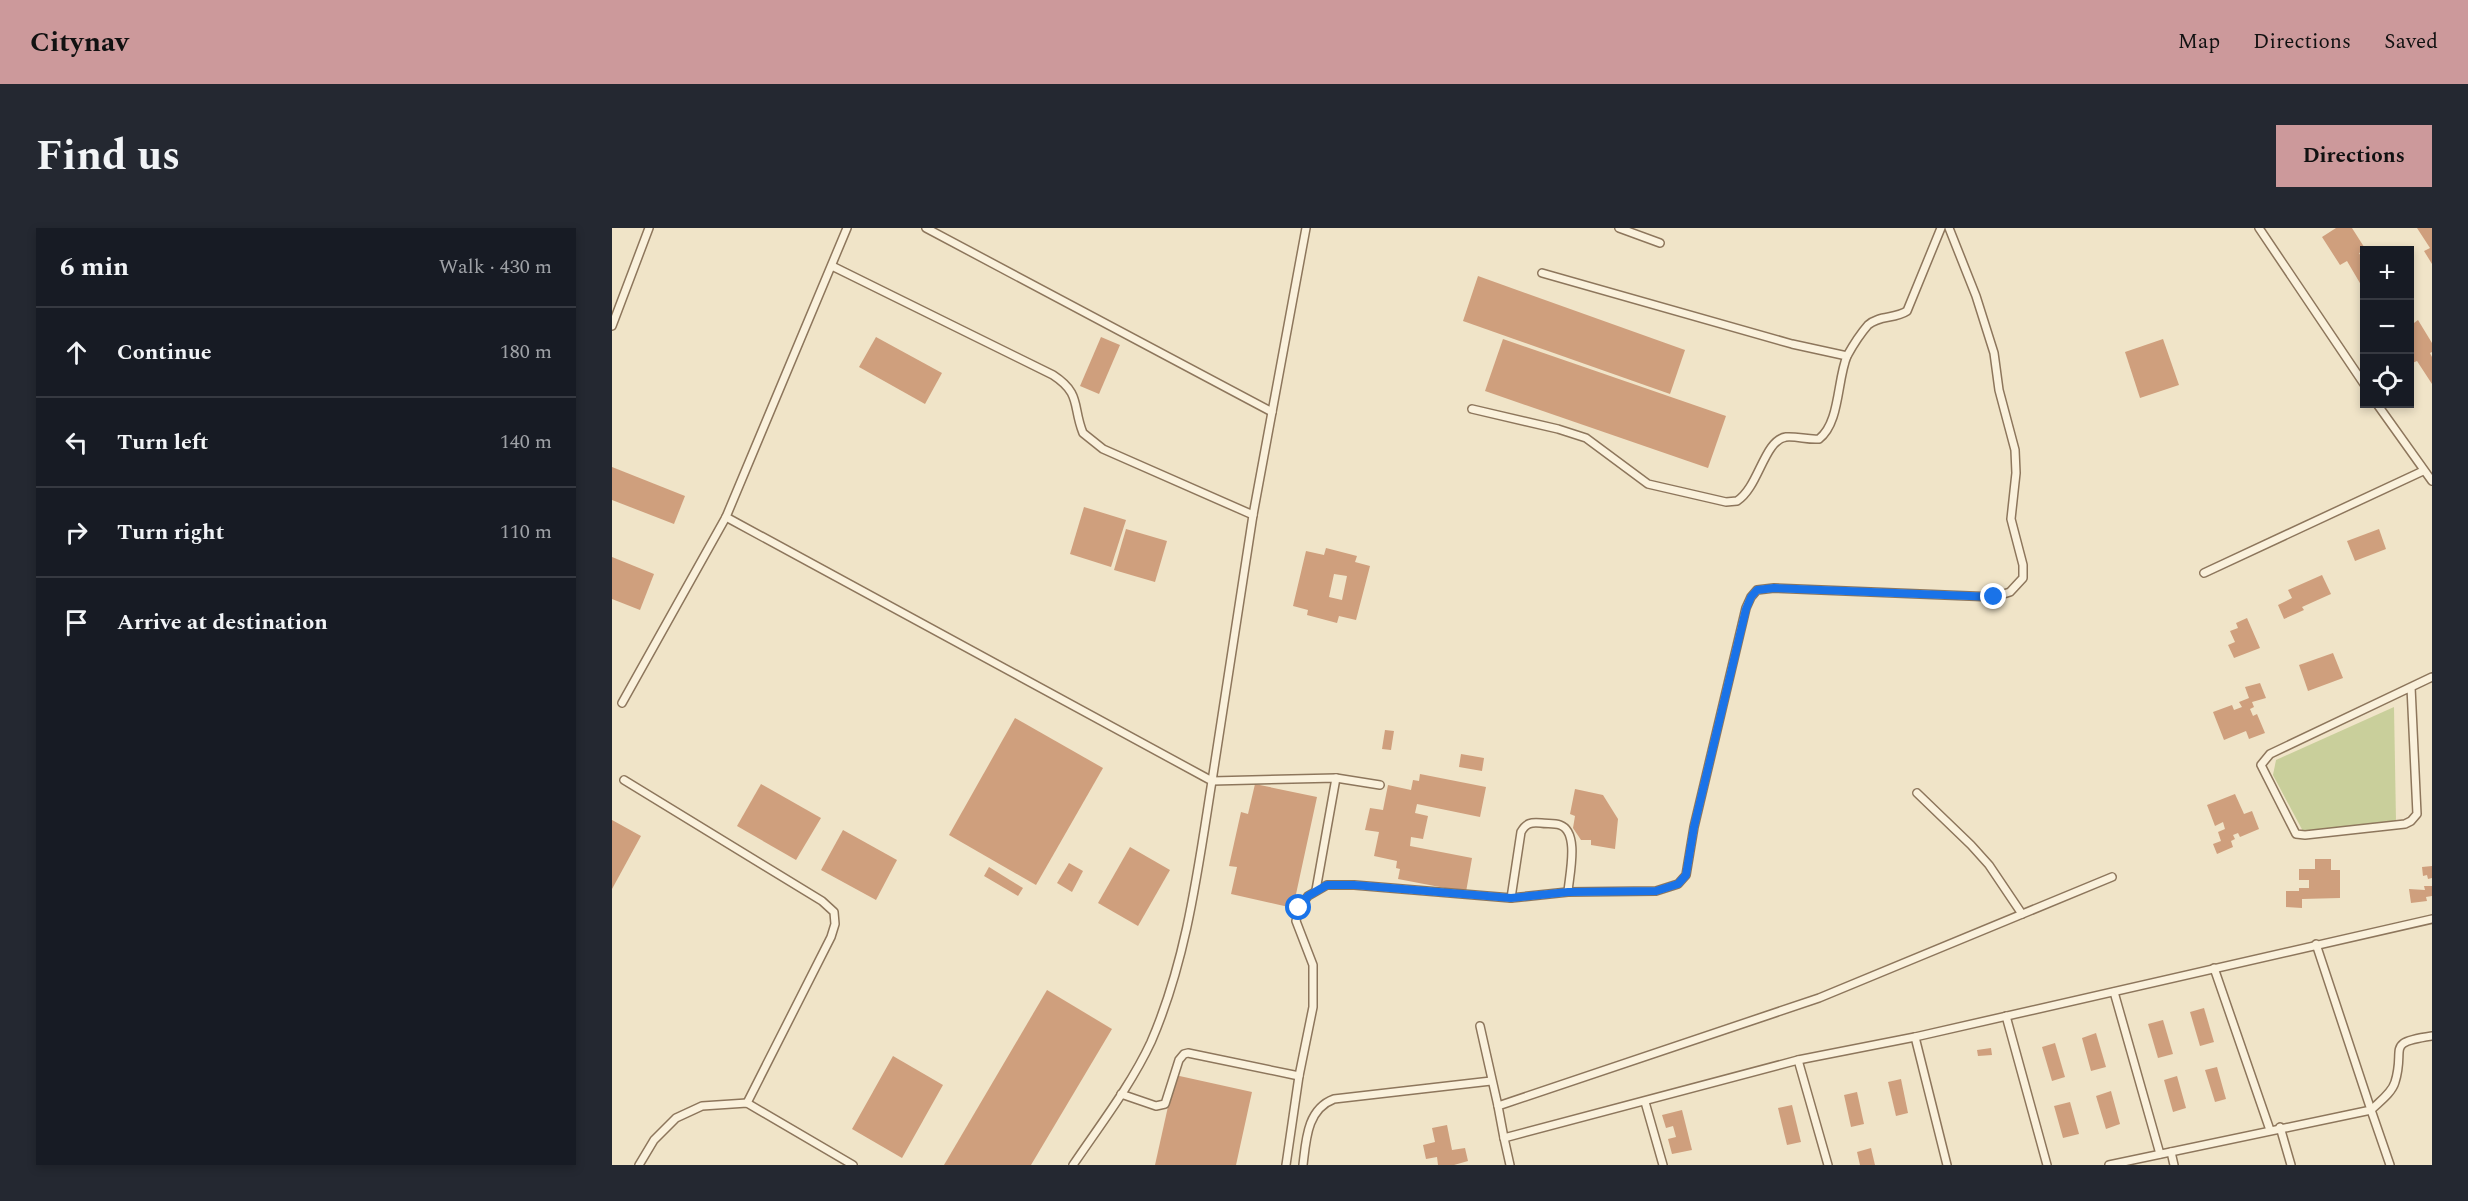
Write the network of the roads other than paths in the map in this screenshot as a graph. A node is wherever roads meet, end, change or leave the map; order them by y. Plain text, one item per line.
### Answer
1 (649, 228) edge
2 (847, 228) edge
3 (926, 228) edge
4 (1306, 228) edge
5 (1619, 228) edge
6 (1941, 228) edge
7 (1950, 228) edge
8 (2259, 228) edge
9 (1660, 243) dead end
10 (832, 266) junction
11 (1542, 273) dead end
12 (614, 312) edge
13 (612, 326) edge
14 (1847, 356) junction
15 (2360, 378) edge
16 (2380, 408) edge
17 (1472, 409) dead end
18 (1272, 412) junction
19 (2423, 471) junction
20 (2432, 481) edge
21 (1253, 515) junction
22 (726, 517) junction
23 (2204, 573) dead end
24 (2432, 677) edge
25 (2412, 687) junction
26 (622, 703) dead end
27 (1336, 778) junction
28 (624, 780) dead end
29 (1212, 781) junction
30 (1380, 785) dead end
31 (1917, 793) dead end
32 (2112, 877) dead end
33 (1316, 890) junction
34 (1568, 892) junction
35 (1511, 898) junction
36 (2022, 915) junction
37 (2432, 919) edge
38 (2316, 944) junction
39 (2214, 968) junction
40 (2114, 992) junction
41 (2006, 1016) junction
42 (1480, 1026) dead end
43 (2432, 1036) edge
44 (1916, 1037) junction
45 (1798, 1060) junction
46 (1299, 1076) junction
47 (1491, 1081) junction
48 (1121, 1094) junction
49 (1645, 1102) junction
50 (747, 1103) junction
51 (1498, 1106) junction
52 (2371, 1110) junction
53 (2280, 1127) junction
54 (2270, 1130) junction
55 (1504, 1138) junction
56 (2171, 1152) junction
57 (2160, 1154) junction
58 (639, 1165) edge
59 (853, 1165) edge
60 (1073, 1165) edge
61 (1286, 1165) edge
62 (1303, 1165) edge
63 (1510, 1165) edge
64 (1663, 1165) edge
65 (1828, 1165) edge
66 (1947, 1165) edge
67 (2048, 1165) edge
68 (2109, 1165) edge
69 (2174, 1165) edge
70 (2291, 1165) edge
71 (2390, 1165) edge

1 - 12 lane
2 - 10 lane
3 - 18 lane
4 - 18 lane
5 - 9 lane
6 - 14 lane
7 - 34 lane
8 - 15 lane
10 - 21 lane
10 - 22 lane
11 - 14 lane
12 - 13 lane
14 - 17 lane
16 - 19 lane
18 - 21 lane
19 - 20 lane
19 - 23 lane
21 - 29 lane
22 - 26 lane
22 - 29 lane
24 - 25 lane
25 - 25 lane
27 - 29 lane
27 - 30 lane
27 - 33 lane
28 - 50 lane
29 - 48 lane
31 - 36 lane
32 - 36 lane
33 - 35 lane
33 - 46 lane
34 - 35 lane
34 - 35 lane
36 - 51 lane
37 - 38 lane
38 - 39 lane
38 - 52 lane
39 - 40 lane
39 - 54 lane
40 - 41 lane
40 - 57 lane
41 - 44 lane
41 - 67 lane
42 - 47 lane
43 - 52 lane
44 - 45 lane
44 - 66 lane
45 - 49 lane
45 - 65 lane
46 - 48 lane
46 - 61 lane
47 - 51 lane
47 - 62 lane
48 - 60 lane
49 - 55 lane
49 - 64 lane
50 - 58 lane
50 - 59 lane
51 - 55 lane
52 - 53 lane
52 - 71 lane
53 - 54 lane
53 - 70 lane
54 - 56 lane
55 - 63 lane
56 - 57 lane
56 - 69 lane
57 - 68 lane

